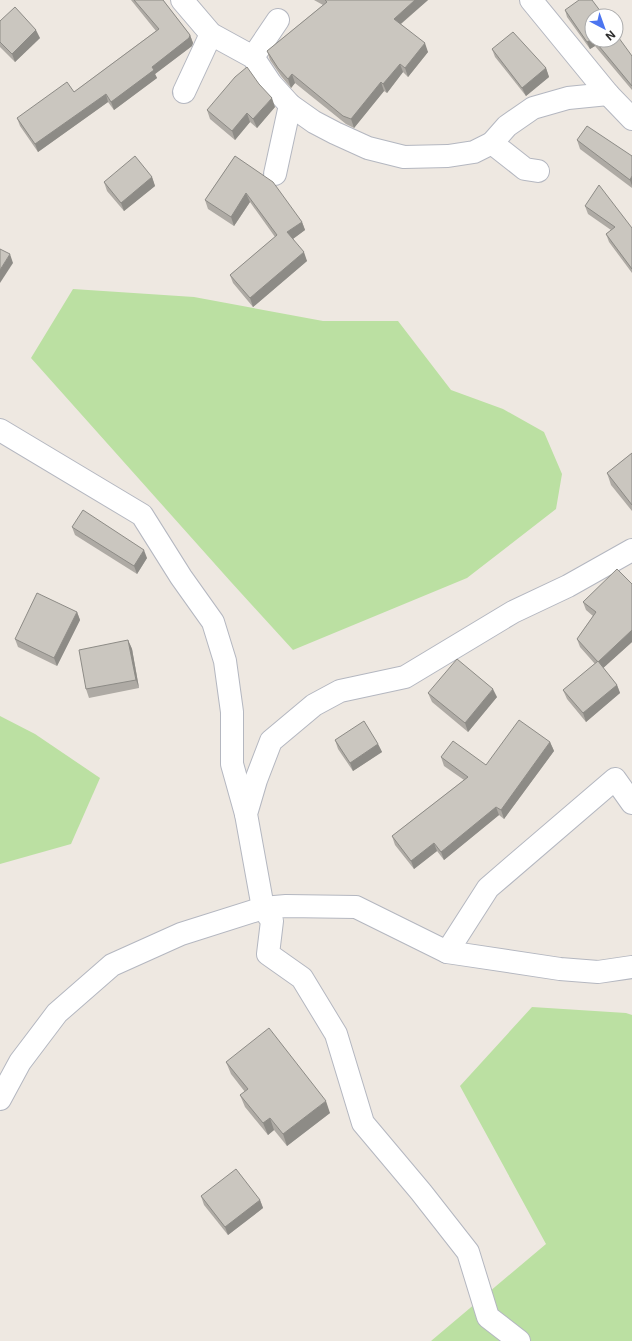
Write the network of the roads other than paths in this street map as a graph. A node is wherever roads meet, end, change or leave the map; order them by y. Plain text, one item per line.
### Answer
1 (182, 0) edge
2 (531, 0) edge
3 (278, 20) dead end
4 (211, 34) junction
5 (253, 57) junction
6 (184, 92) dead end
7 (623, 104) edge
8 (290, 105) junction
9 (492, 143) junction
10 (538, 171) dead end
11 (275, 174) dead end
12 (0, 430) edge
13 (632, 550) edge
14 (632, 803) edge
15 (246, 814) junction
16 (264, 908) junction
17 (447, 952) junction
18 (632, 967) edge
19 (0, 1099) edge
20 (519, 1341) edge

1 - 4 street
2 - 7 street
3 - 5 street
4 - 5 street
4 - 6 street
5 - 8 street
7 - 9 street
8 - 9 street
8 - 11 street
9 - 10 street
12 - 15 street
13 - 15 street
14 - 17 street
15 - 16 street
16 - 17 street
16 - 19 street
16 - 20 street
17 - 18 street

